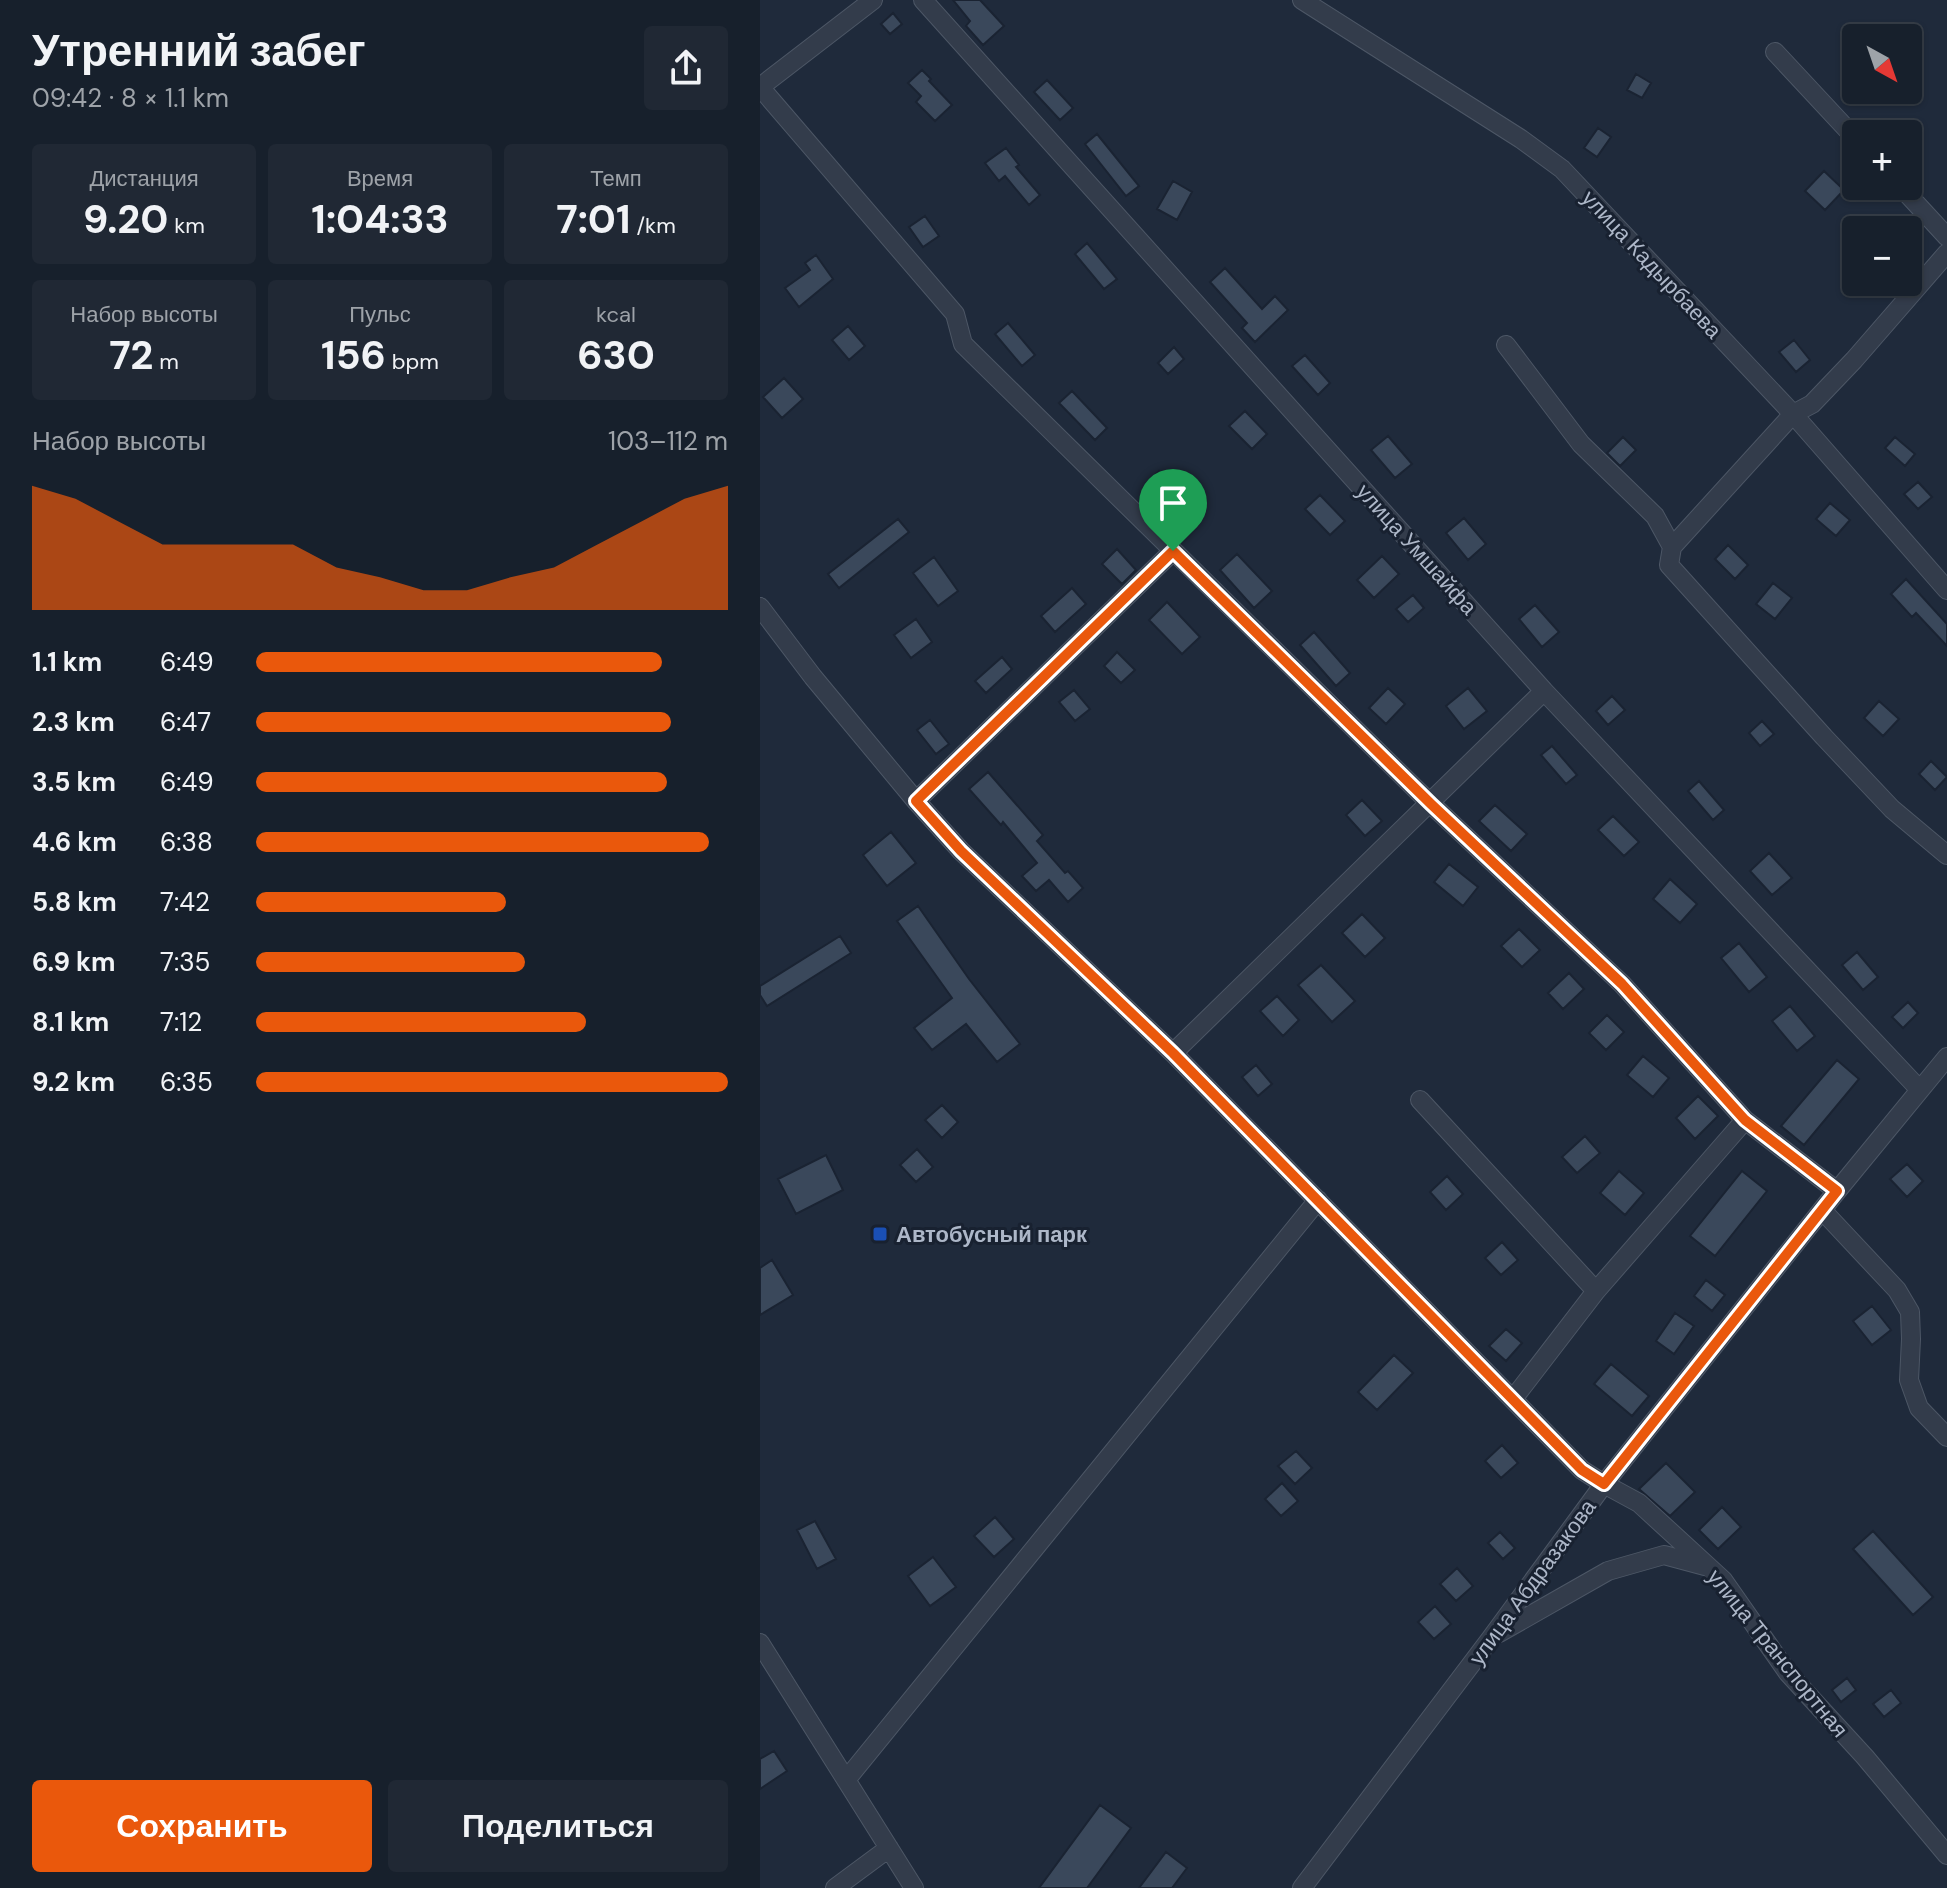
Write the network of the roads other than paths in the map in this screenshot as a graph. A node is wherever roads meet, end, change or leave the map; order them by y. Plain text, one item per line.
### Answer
1 (873, 0) edge
2 (923, 0) edge
3 (1302, 0) edge
4 (1775, 52) dead end
5 (760, 87) edge
6 (1842, 124) edge
7 (1913, 200) edge
8 (1947, 237) edge
9 (1947, 253) edge
10 (1506, 345) dead end
11 (1793, 414) junction
12 (1672, 547) junction
13 (1173, 551) junction
14 (1947, 590) edge
15 (760, 607) edge
16 (1544, 691) junction
17 (916, 801) junction
18 (1431, 804) junction
19 (1947, 855) edge
20 (1173, 1053) junction
21 (1947, 1057) edge
22 (1920, 1090) junction
23 (1420, 1100) dead end
24 (1745, 1120) junction
25 (1837, 1191) junction
26 (1318, 1200) junction
27 (1822, 1210) junction
28 (1596, 1291) junction
29 (1513, 1399) junction
30 (1947, 1437) edge
31 (1604, 1484) junction
32 (1708, 1567) junction
33 (1491, 1638) junction
34 (760, 1643) edge
35 (846, 1780) junction
36 (889, 1848) junction
37 (1947, 1855) edge
38 (835, 1888) edge
39 (914, 1888) edge
40 (1302, 1888) edge

1 - 5 street
2 - 16 street, улица Умшайфа
3 - 11 street, улица Кадырбаева
4 - 6 street
5 - 13 street
7 - 8 street
9 - 11 street
10 - 12 street
11 - 12 street
11 - 14 street, улица Кадырбаева
12 - 19 street
13 - 17 street
13 - 18 street
15 - 17 street, улица Транспортная
16 - 18 street
16 - 22 street, улица Умшайфа
17 - 20 street, улица Транспортная
18 - 20 street
18 - 24 street
20 - 26 street, улица Транспортная
21 - 22 street, улица Абдразакова
22 - 25 street, улица Абдразакова
23 - 28 street
24 - 25 street
24 - 28 street
25 - 27 street, улица Абдразакова
26 - 29 street, улица Транспортная
26 - 35 street
27 - 30 street
27 - 31 street, улица Абдразакова
28 - 29 street
29 - 31 street, улица Транспортная
31 - 32 street, улица Транспортная
31 - 33 street, улица Абдразакова
32 - 33 street
32 - 37 street, улица Транспортная
33 - 40 street, улица Абдразакова
34 - 35 street
35 - 36 street
36 - 38 street
36 - 39 street

